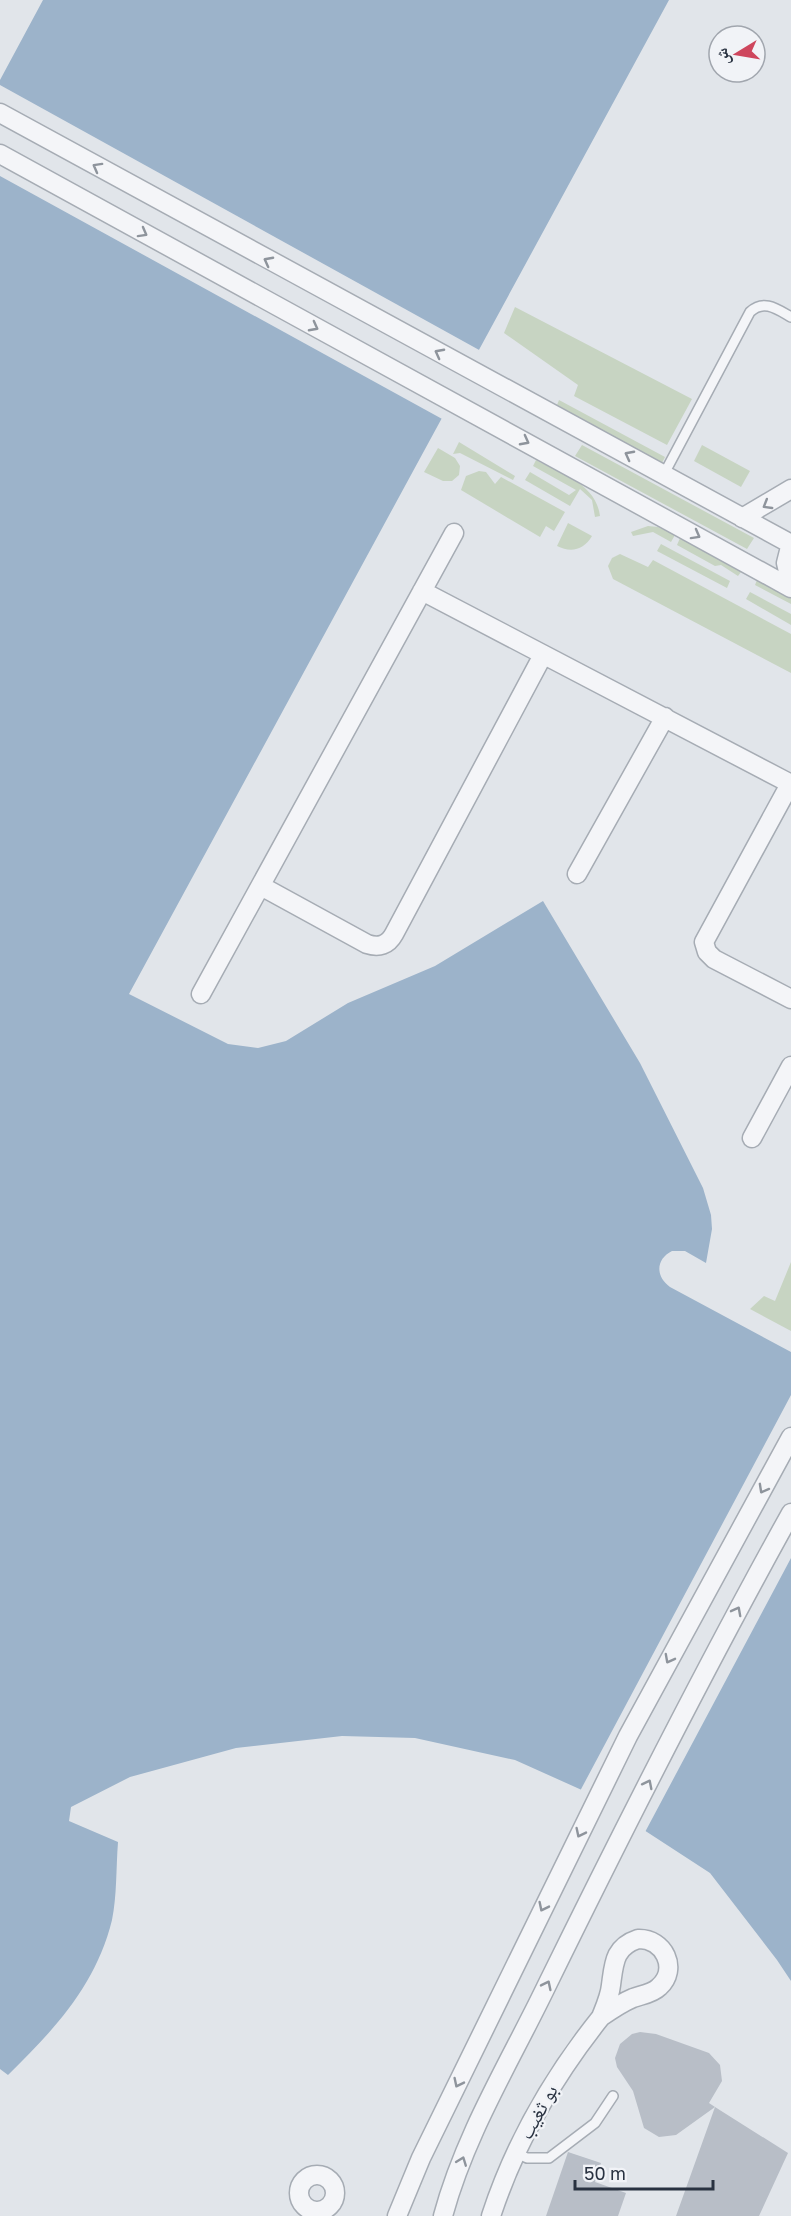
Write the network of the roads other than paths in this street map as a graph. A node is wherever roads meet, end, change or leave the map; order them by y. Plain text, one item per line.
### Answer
1 (0, 113) edge
2 (0, 154) edge
3 (791, 318) edge
4 (664, 474) junction
5 (791, 489) edge
6 (742, 518) junction
7 (454, 533) dead end
8 (791, 544) edge
9 (791, 586) edge
10 (422, 591) junction
11 (543, 655) junction
12 (665, 717) junction
13 (791, 784) edge
14 (577, 874) dead end
15 (261, 885) junction
16 (201, 994) dead end
17 (791, 999) edge
18 (791, 1066) edge
19 (753, 1138) dead end
20 (791, 1437) edge
21 (791, 1513) edge
22 (601, 2017) junction
23 (613, 2096) dead end
24 (516, 2153) junction
25 (397, 2216) edge
26 (443, 2216) edge
27 (491, 2216) edge

4 -> 1 street
2 -> 9 street
3 - 4 lane
4 - 6 street
5 -> 6 street
6 - 8 street
7 - 10 street
8 - 9 street
10 - 11 street
10 - 15 street
11 - 12 street
11 - 15 street
12 - 13 street
12 - 14 street
13 - 17 street
15 - 16 street
18 - 19 street
20 -> 25 street
26 -> 21 street
22 - 22 street, بو ثغيب
22 - 24 street, بو ثغيب
23 - 24 lane
24 - 27 street, بو ثغيب

